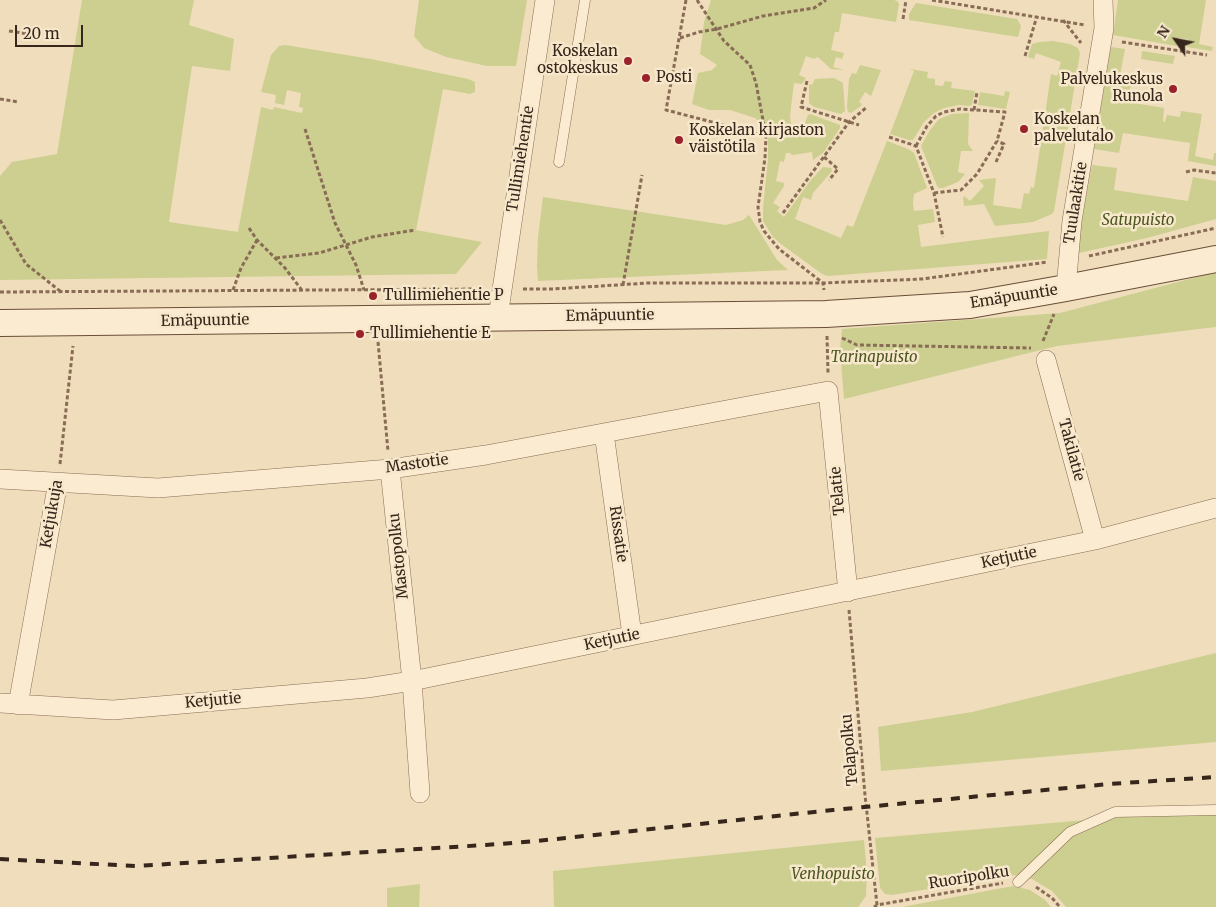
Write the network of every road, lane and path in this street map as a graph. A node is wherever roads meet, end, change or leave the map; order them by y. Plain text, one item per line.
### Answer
1 (545, 0) edge
2 (585, 0) edge
3 (686, 0) edge
4 (697, 0) edge
5 (826, 0) edge
6 (906, 0) edge
7 (932, 0) edge
8 (1103, 0) edge
9 (1036, 16) junction
10 (903, 19) dead end
11 (717, 29) junction
12 (9, 31) dead end
13 (30, 34) dead end
14 (1103, 34) junction
15 (680, 38) junction
16 (1207, 55) dead end
17 (1025, 56) dead end
18 (807, 81) dead end
19 (977, 92) dead end
20 (0, 99) edge
21 (19, 102) dead end
22 (867, 107) dead end
23 (974, 110) junction
24 (849, 122) junction
25 (859, 125) dead end
26 (305, 129) dead end
27 (766, 136) junction
28 (888, 137) dead end
29 (997, 141) junction
30 (916, 146) junction
31 (824, 158) junction
32 (559, 162) dead end
33 (996, 162) dead end
34 (1186, 172) dead end
35 (1216, 173) edge
36 (642, 175) dead end
37 (829, 180) dead end
38 (934, 193) junction
39 (782, 213) dead end
40 (0, 220) edge
41 (249, 228) dead end
42 (1216, 228) edge
43 (416, 230) dead end
44 (943, 237) dead end
45 (257, 240) junction
46 (346, 244) junction
47 (276, 258) junction
48 (1216, 259) edge
49 (1068, 260) junction
50 (823, 282) junction
51 (623, 285) junction
52 (1066, 288) junction
53 (502, 289) junction
54 (233, 290) junction
55 (301, 290) junction
56 (364, 290) junction
57 (0, 292) edge
58 (60, 292) junction
59 (498, 317) junction
60 (375, 318) junction
61 (0, 323) edge
62 (76, 323) junction
63 (834, 334) dead end
64 (1046, 360) dead end
65 (828, 391) joint
66 (604, 433) junction
67 (390, 469) junction
68 (0, 479) edge
69 (58, 482) junction
70 (1216, 508) edge
71 (1095, 540) junction
72 (848, 592) junction
73 (632, 635) junction
74 (412, 681) junction
75 (9, 704) edge
76 (420, 793) dead end
77 (1216, 810) edge
78 (1018, 882) junction
79 (875, 906) edge
80 (1060, 907) edge

1 - 53 street, Tullimiehentie
2 - 32 lane
3 - 15 path
4 - 11 path
5 - 11 path
6 - 10 path
7 - 9 path
8 - 14 street, Tuulaakitie
9 - 14 path
9 - 17 path
11 - 15 path
11 - 27 path
12 - 13 path
14 - 16 path
14 - 49 street, Tuulaakitie
15 - 27 path
18 - 24 path
19 - 23 path
20 - 21 path
22 - 24 path
23 - 29 path
23 - 30 path
24 - 25 path
24 - 31 path
26 - 46 path
27 - 50 path
28 - 30 path
29 - 33 path
29 - 38 path
30 - 38 path
31 - 37 path
31 - 39 path
34 - 35 path
36 - 51 path
38 - 44 path
40 - 58 path
41 - 45 path
42 - 49 path
43 - 46 path
45 - 47 path
45 - 54 path
46 - 47 path
46 - 56 path
47 - 55 path
48 - 52 street, Emäpuuntie
49 - 50 path
49 - 52 street, Tuulaakitie
50 - 51 path
51 - 53 path
52 - 59 street, Emäpuuntie
52 - 63 path
53 - 56 path
53 - 59 street, Tullimiehentie
54 - 55 path
54 - 58 path
55 - 56 path
57 - 58 path
59 - 60 street, Emäpuuntie
60 - 62 street, Emäpuuntie
60 - 67 path
61 - 62 street, Emäpuuntie
62 - 69 path, Ketjukuja
64 - 71 street, Takilatie
65 - 66 street, Mastotie
65 - 72 street, Telatie
66 - 67 street, Mastotie
66 - 73 street, Rissatie
67 - 69 street, Mastotie
67 - 74 street, Mastopolku
68 - 69 street, Mastotie
69 - 75 street, Ketjukuja
70 - 71 street, Ketjutie
71 - 72 street, Ketjutie
72 - 73 street, Ketjutie
72 - 79 path, Telapolku
73 - 74 street, Ketjutie
74 - 75 street, Ketjutie
74 - 76 street, Mastopolku
77 - 78 lane
78 - 79 path, Ruoripolku
78 - 80 path, Ruoripolku

